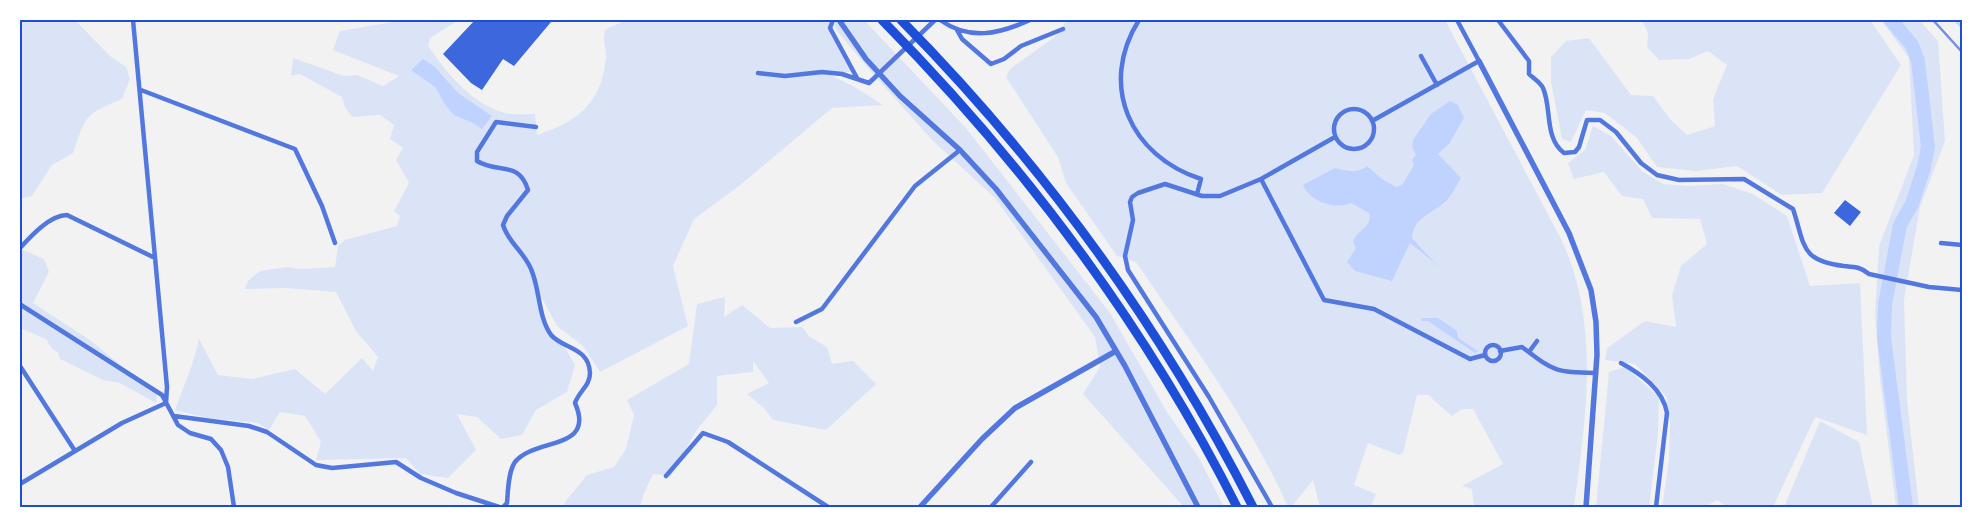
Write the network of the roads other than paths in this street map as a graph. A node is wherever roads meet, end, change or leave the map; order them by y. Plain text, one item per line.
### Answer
1 (133, 20) edge
2 (833, 20) edge
3 (839, 20) edge
4 (882, 20) edge
5 (901, 20) edge
6 (937, 20) edge
7 (1030, 20) edge
8 (1139, 20) edge
9 (1457, 20) edge
10 (1498, 20) edge
11 (1063, 29) dead end
12 (957, 30) junction
13 (1421, 56) dead end
14 (1479, 61) junction
15 (758, 73) dead end
16 (857, 78) junction
17 (1437, 85) junction
18 (140, 90) junction
19 (1372, 121) junction
20 (536, 127) dead end
21 (1335, 137) junction
22 (960, 150) junction
23 (1261, 179) junction
24 (1197, 194) junction
25 (1941, 242) dead end
26 (334, 243) dead end
27 (1962, 245) edge
28 (20, 248) edge
29 (155, 258) junction
30 (1962, 290) edge
31 (22, 305) dead end
32 (796, 322) dead end
33 (1537, 341) dead end
34 (1116, 351) junction
35 (1500, 351) junction
36 (1529, 352) junction
37 (1485, 355) junction
38 (1621, 363) dead end
39 (20, 366) edge
40 (1550, 369) junction
41 (1596, 372) junction
42 (1546, 374) dead end
43 (166, 403) junction
44 (174, 416) junction
45 (75, 451) junction
46 (1031, 462) dead end
47 (666, 476) dead end
48 (20, 484) edge
49 (820, 502) junction
50 (234, 507) edge
51 (499, 507) edge
52 (504, 507) edge
53 (817, 507) edge
54 (828, 507) edge
55 (920, 507) edge
56 (991, 507) edge
57 (1198, 507) edge
58 (1237, 507) edge
59 (1253, 507) edge
60 (1272, 507) edge
61 (1586, 507) edge
62 (1656, 507) edge

1 - 18 street
2 - 16 street
3 - 22 street
4 - 58 highway
5 - 59 highway
6 - 12 street
6 - 16 street
7 - 12 street
8 - 24 street
9 - 14 street
10 - 30 street
11 - 12 street
13 - 17 street
14 - 17 street
14 - 41 street
15 - 16 street
17 - 19 street
18 - 26 street
18 - 29 street
19 - 21 street
19 - 21 street
20 - 52 street
21 - 23 street
22 - 32 street
22 - 34 street
23 - 24 street
23 - 37 street
24 - 60 street
25 - 27 street
28 - 29 street
29 - 43 street
31 - 43 street
33 - 36 street
34 - 55 street
34 - 57 street
35 - 36 street
35 - 37 street
35 - 37 street
36 - 40 street
38 - 62 street
39 - 45 street
40 - 41 street
40 - 42 street
41 - 61 street
43 - 44 street
43 - 45 street
44 - 50 street
44 - 51 street
45 - 48 street
46 - 56 street
47 - 49 street
49 - 53 street
49 - 54 street

